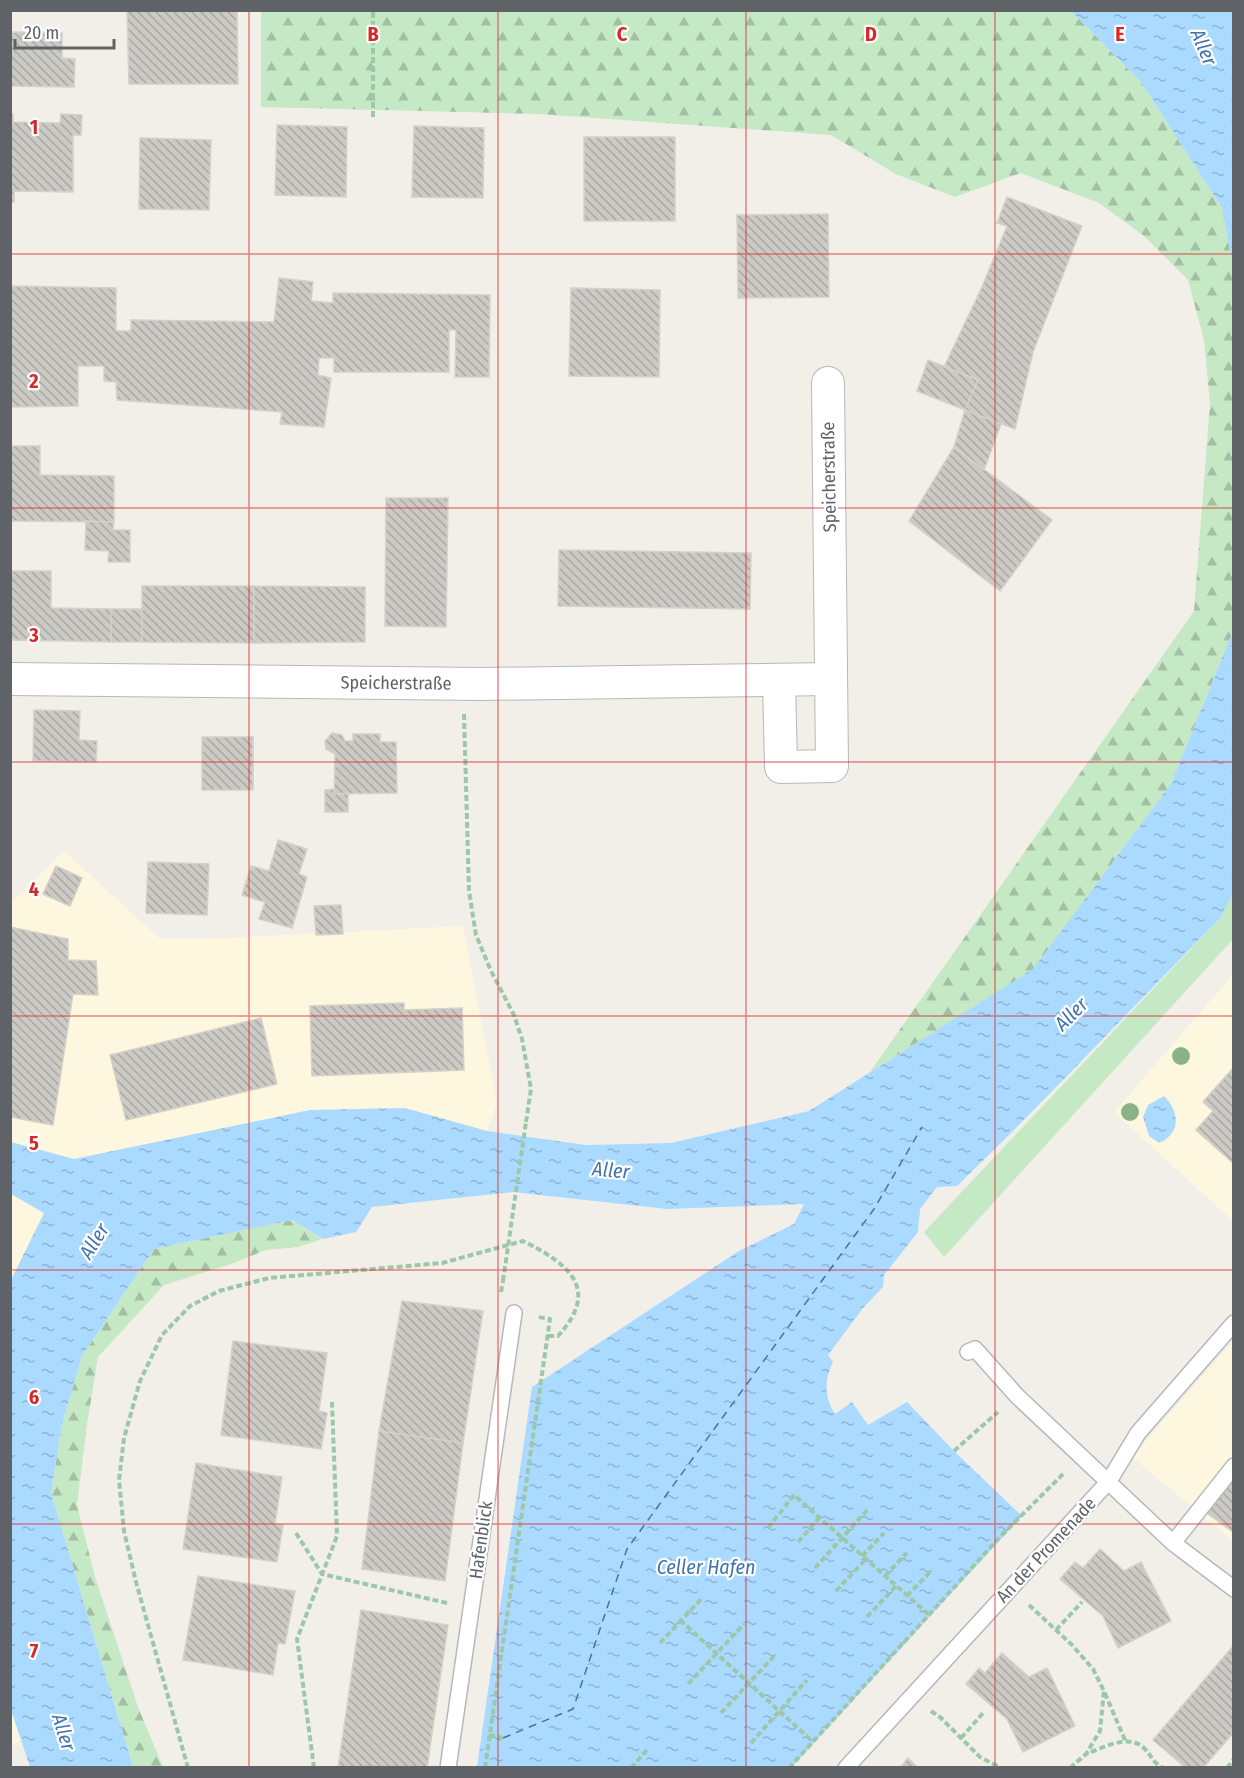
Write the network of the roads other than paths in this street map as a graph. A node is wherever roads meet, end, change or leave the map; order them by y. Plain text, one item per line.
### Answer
1 (828, 383) dead end
2 (10, 679) edge
3 (831, 679) junction
4 (779, 680) junction
5 (514, 1313) road end
6 (1233, 1323) edge
7 (968, 1352) dead end
8 (1233, 1466) edge
9 (1109, 1481) junction
10 (1173, 1543) junction
11 (1233, 1589) edge
12 (448, 1767) edge
13 (846, 1767) edge

1 - 3 street, Speicherstraße
2 - 4 street, Speicherstraße
3 - 4 street, Speicherstraße
3 - 4 street, Speicherstraße
5 - 12 lane, Hafenblick
6 - 9 lane, An der Promenade
7 - 9 lane
8 - 10 lane
9 - 10 lane
9 - 13 lane, An der Promenade
10 - 11 lane

